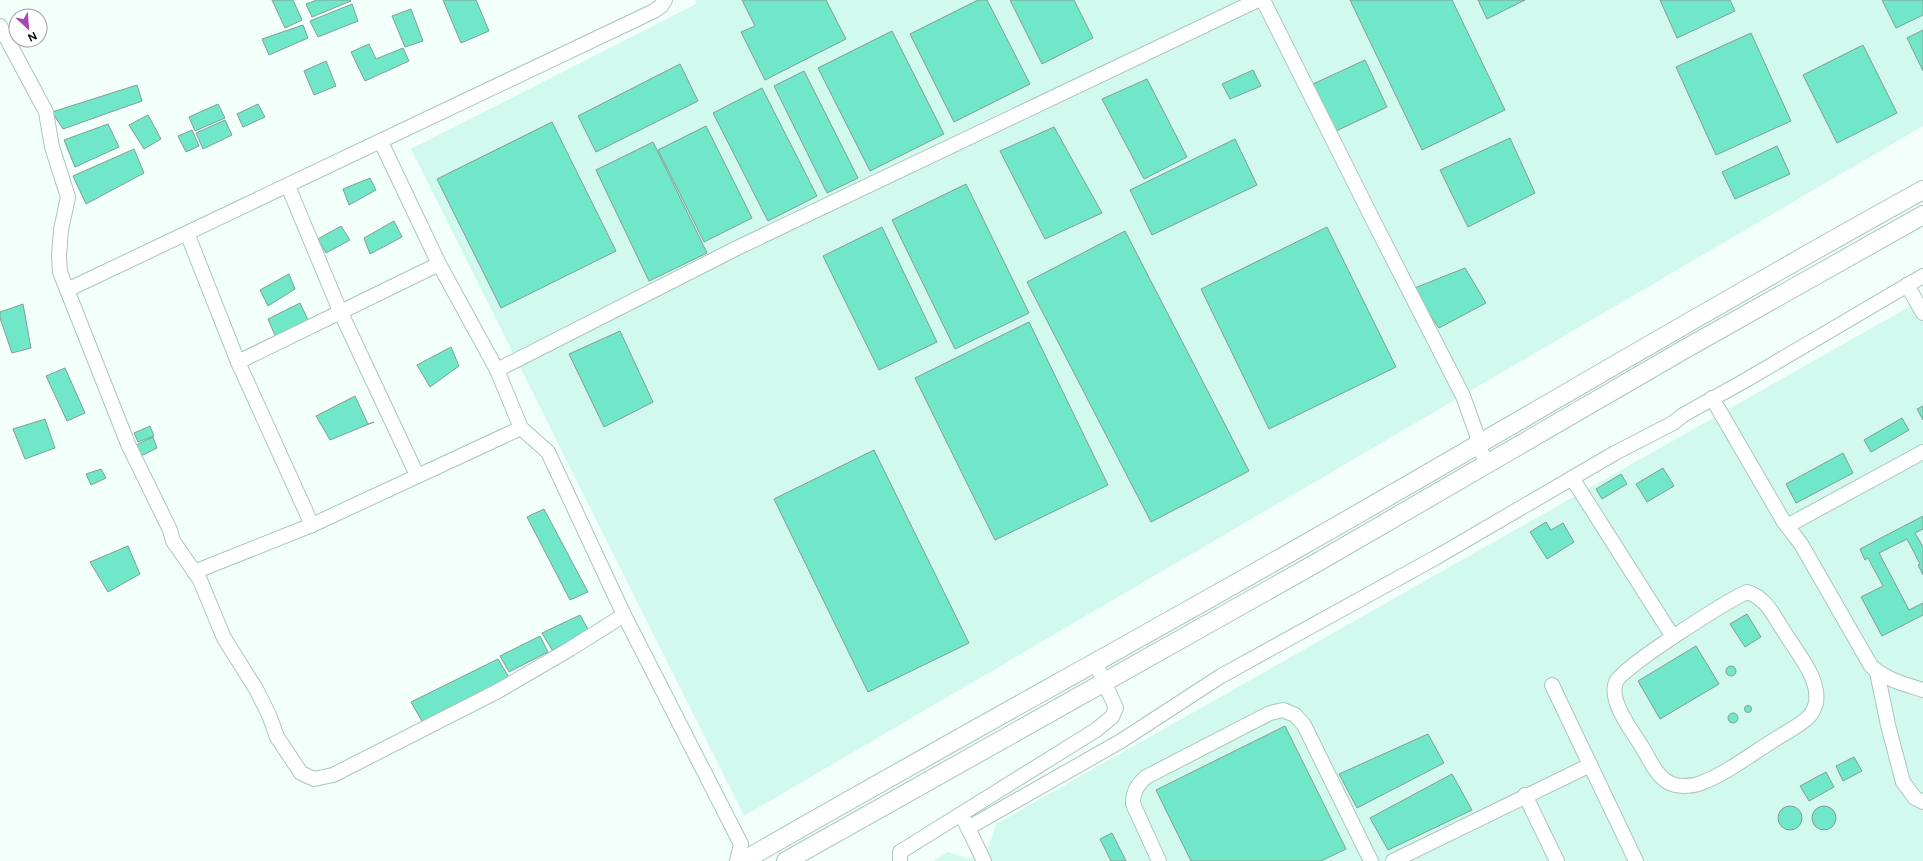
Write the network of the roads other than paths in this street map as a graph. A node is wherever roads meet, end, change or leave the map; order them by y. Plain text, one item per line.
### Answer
1 (665, 0) edge
2 (1258, 0) edge
3 (1263, 0) edge
4 (0, 26) edge
5 (380, 142) junction
6 (288, 186) junction
7 (1923, 190) edge
8 (1923, 215) edge
9 (187, 233) junction
10 (439, 264) junction
11 (1923, 276) edge
12 (1907, 285) junction
13 (67, 290) junction
14 (340, 311) junction
15 (1923, 313) edge
16 (238, 362) junction
17 (497, 370) junction
18 (1712, 398) junction
19 (521, 428) junction
20 (1477, 445) junction
21 (1923, 452) edge
22 (1488, 464) junction
23 (417, 475) junction
24 (1572, 478) junction
25 (312, 525) junction
26 (1787, 526) junction
27 (194, 572) junction
28 (624, 615) junction
29 (1673, 637) junction
30 (1095, 662) junction
31 (1877, 672) junction
32 (1105, 681) junction
33 (1552, 685) dead end
34 (1923, 690) edge
35 (1590, 765) junction
36 (1525, 795) junction
37 (1923, 802) edge
38 (961, 814) junction
39 (968, 828) junction
40 (737, 861) edge
41 (742, 861) edge
42 (786, 861) edge
43 (900, 861) edge
44 (984, 861) edge
45 (1159, 861) edge
46 (1371, 861) edge
47 (1392, 861) edge
48 (1557, 861) edge
49 (1636, 861) edge

1 - 5 street
2 - 17 street
3 - 20 street
4 - 13 street
5 - 6 street
5 - 10 street
6 - 9 street
6 - 14 street
7 - 20 main road
8 - 22 main road
9 - 13 street
9 - 16 street
10 - 14 street
10 - 17 street
11 - 12 street
12 - 15 street
12 - 18 street
13 - 27 street
14 - 16 street
14 - 23 street
16 - 25 street
17 - 19 street
18 - 24 street
18 - 26 street
19 - 23 street
19 - 28 street
20 - 22 street
20 - 30 main road
21 - 26 street
22 - 32 main road
23 - 25 street
24 - 29 street
24 - 39 street
25 - 27 street
26 - 31 street
27 - 28 street
28 - 40 street
29 - 29 street
30 - 32 street
30 - 41 main road
31 - 34 street
31 - 37 street
32 - 38 street
32 - 42 main road
33 - 35 street
35 - 36 street
35 - 49 street
36 - 47 street
36 - 48 street
38 - 39 street
38 - 43 street
39 - 44 street
45 - 46 street

